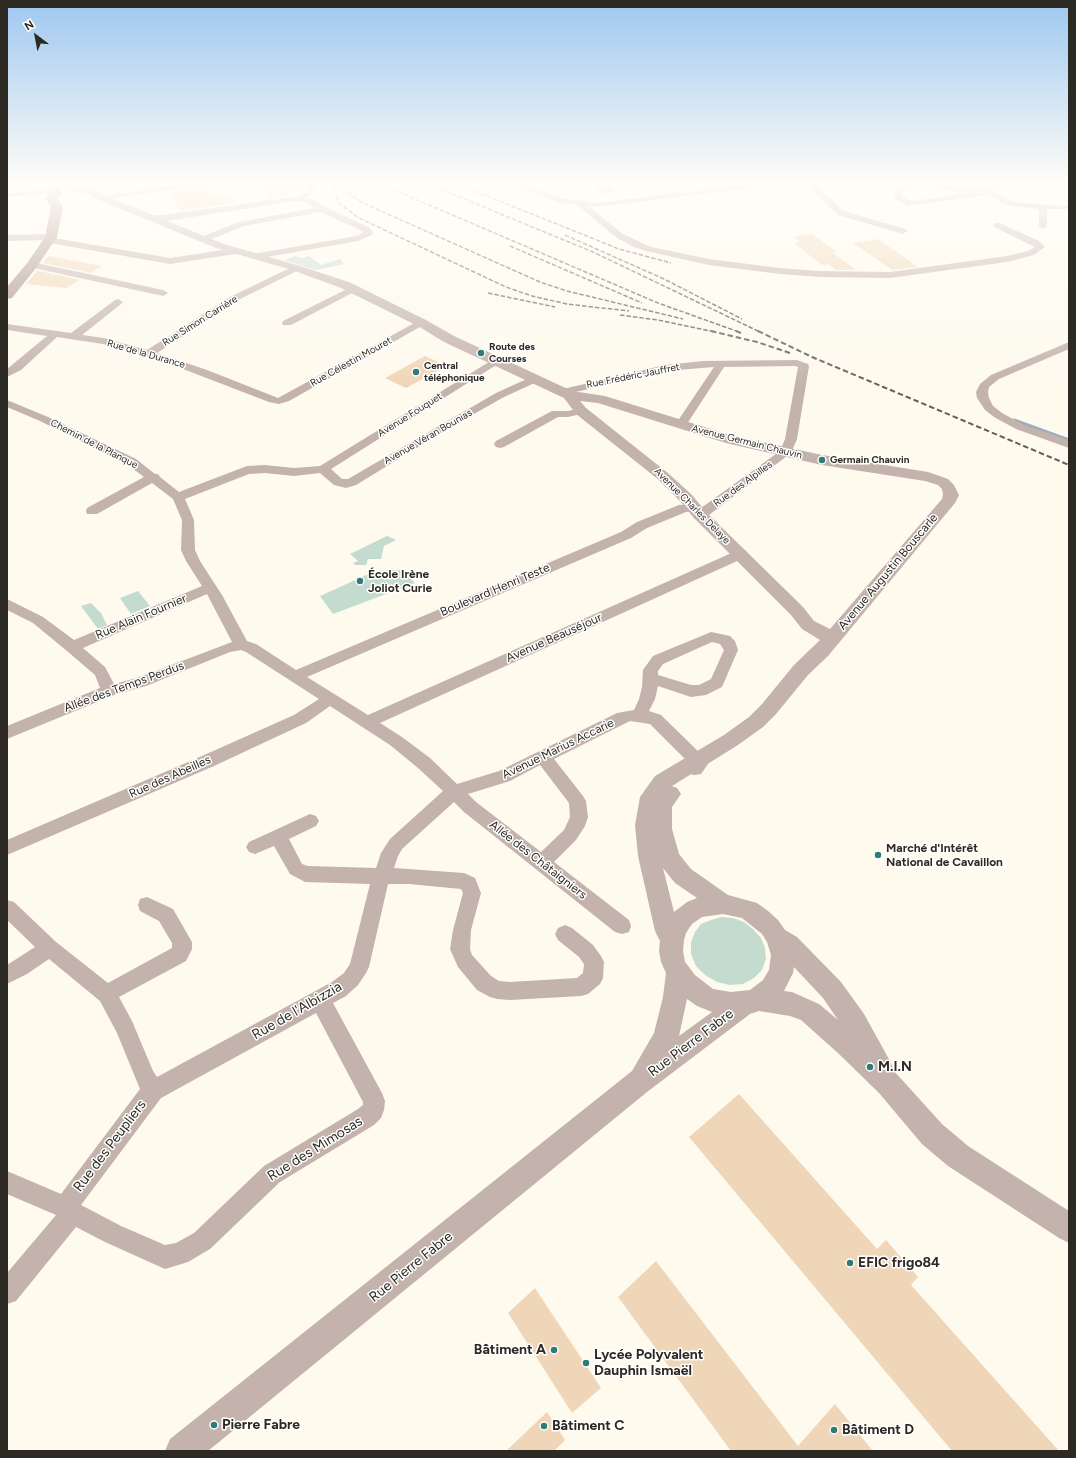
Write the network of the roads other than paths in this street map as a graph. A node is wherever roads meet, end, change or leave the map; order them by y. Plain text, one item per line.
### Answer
1 (41, 252) edge
2 (127, 252) edge
3 (228, 252) edge
4 (240, 252) edge
5 (278, 252) edge
6 (667, 252) edge
7 (1033, 252) edge
8 (256, 256) junction
9 (32, 265) junction
10 (296, 268) junction
11 (12, 285) edge
12 (353, 289) junction
13 (163, 293) dead end
14 (7, 295) edge
15 (118, 302) dead end
16 (287, 323) dead end
17 (422, 323) junction
18 (7, 327) edge
19 (55, 334) junction
20 (73, 337) junction
21 (1069, 345) edge
22 (149, 353) junction
23 (497, 360) junction
24 (721, 364) junction
25 (7, 374) edge
26 (535, 378) junction
27 (576, 400) junction
28 (279, 401) joint
29 (7, 403) edge
30 (681, 425) junction
31 (500, 444) dead end
32 (1069, 444) edge
33 (785, 453) junction
34 (323, 469) junction
35 (154, 478) junction
36 (950, 491) joint
37 (178, 497) junction
38 (92, 511) dead end
39 (698, 512) junction
40 (741, 554) junction
41 (209, 588) junction
42 (7, 604) edge
43 (808, 625) junction
44 (241, 645) junction
45 (72, 647) junction
46 (821, 650) junction
47 (297, 678) junction
48 (650, 678) junction
49 (110, 691) junction
50 (330, 699) junction
51 (640, 715) junction
52 (367, 722) junction
53 (7, 733) edge
54 (544, 757) junction
55 (697, 760) junction
56 (455, 792) junction
57 (661, 805) junction
58 (310, 821) dead end
59 (278, 836) junction
60 (255, 847) dead end
61 (7, 848) edge
62 (541, 863) junction
63 (381, 876) junction
64 (723, 904) junction
65 (147, 905) dead end
66 (7, 908) edge
67 (622, 926) dead end
68 (565, 934) dead end
69 (777, 938) junction
70 (672, 940) junction
71 (49, 948) junction
72 (678, 973) junction
73 (7, 975) edge
74 (107, 994) junction
75 (320, 1000) junction
76 (750, 1001) junction
77 (638, 1083) junction
78 (888, 1084) junction
79 (153, 1090) junction
80 (7, 1182) edge
81 (69, 1210) junction
82 (1069, 1228) edge
83 (7, 1292) edge
84 (182, 1451) edge

1 - 9 main road
2 - 3 street
4 - 8 street
5 - 8 street
6 - 7 street
8 - 10 street
9 - 11 main road
9 - 13 street
10 - 12 street
10 - 22 street, Rue Simon Carrière
11 - 14 main road
12 - 16 street
12 - 17 street
15 - 20 street
17 - 23 street
17 - 28 street, Rue Célestin Mouret
18 - 19 street, Rue de la Durance
19 - 20 street, Rue de la Durance
19 - 25 street
20 - 22 street, Rue de la Durance
21 - 32 street
22 - 28 street, Rue de la Durance
23 - 26 street
23 - 34 street, Avenue Fouquet
24 - 27 street, Rue Frédéric Jauffret
24 - 30 street
24 - 33 street, Rue Frédéric Jauffret
26 - 27 street
26 - 34 street, Avenue Véran Bounias
27 - 30 street, Avenue Germain Chauvin
27 - 31 street, Rue Frédéric Jauffret
27 - 39 street, Avenue Charles Delaye
29 - 35 street, Chemin de la Planque
30 - 33 street, Avenue Germain Chauvin
33 - 36 street, Avenue Germain Chauvin
33 - 39 street, Rue des Alpilles
34 - 37 street
35 - 37 street, Chemin de la Planque
35 - 38 street
36 - 46 street, Avenue Augustin Bouscarle
37 - 41 street, Chemin de la Planque
39 - 40 street, Avenue Charles Delaye
39 - 47 street, Boulevard Henri Teste
40 - 43 street, Avenue Charles Delaye
40 - 52 street, Avenue Beauséjour
41 - 44 street, Chemin de la Planque
41 - 45 street, Rue Alain Fournier
42 - 45 street
43 - 46 street
43 - 46 street, Avenue Charles Delaye
44 - 47 street
44 - 49 street, Allée des Temps Perdus
45 - 49 street
46 - 55 street, Avenue Augustin Bouscarle
46 - 57 street
47 - 50 street
48 - 48 street
48 - 51 street
49 - 53 street, Allée des Temps Perdus
50 - 52 street
50 - 61 street, Rue des Abeilles
51 - 54 street, Avenue Marius Accarie
51 - 55 street
52 - 56 street
54 - 56 street, Avenue Marius Accarie
54 - 62 street
55 - 57 street
55 - 70 street, Avenue Augustin Bouscarle
56 - 62 street, Allée des Châtaigniers
56 - 63 street, Rue de l'Albizzia
57 - 64 street
58 - 59 street
59 - 60 street
59 - 63 street
62 - 67 street, Allée des Châtaigniers
63 - 68 street
63 - 75 street, Rue de l'Albizzia
64 - 69 street
64 - 70 street
65 - 74 street
66 - 71 street, Rue des Peupliers
69 - 76 street
69 - 78 street
70 - 72 street
71 - 73 street
71 - 74 street, Rue des Peupliers
72 - 76 street
72 - 77 street, Rue Pierre Fabre
74 - 79 street, Rue des Peupliers
75 - 79 street, Rue de l'Albizzia
75 - 81 street, Rue des Mimosas
76 - 77 street, Rue Pierre Fabre
76 - 78 street
77 - 84 street, Rue Pierre Fabre
78 - 82 street
79 - 81 street, Rue des Peupliers
80 - 81 street, Rue des Mimosas
81 - 83 street, Rue des Peupliers

